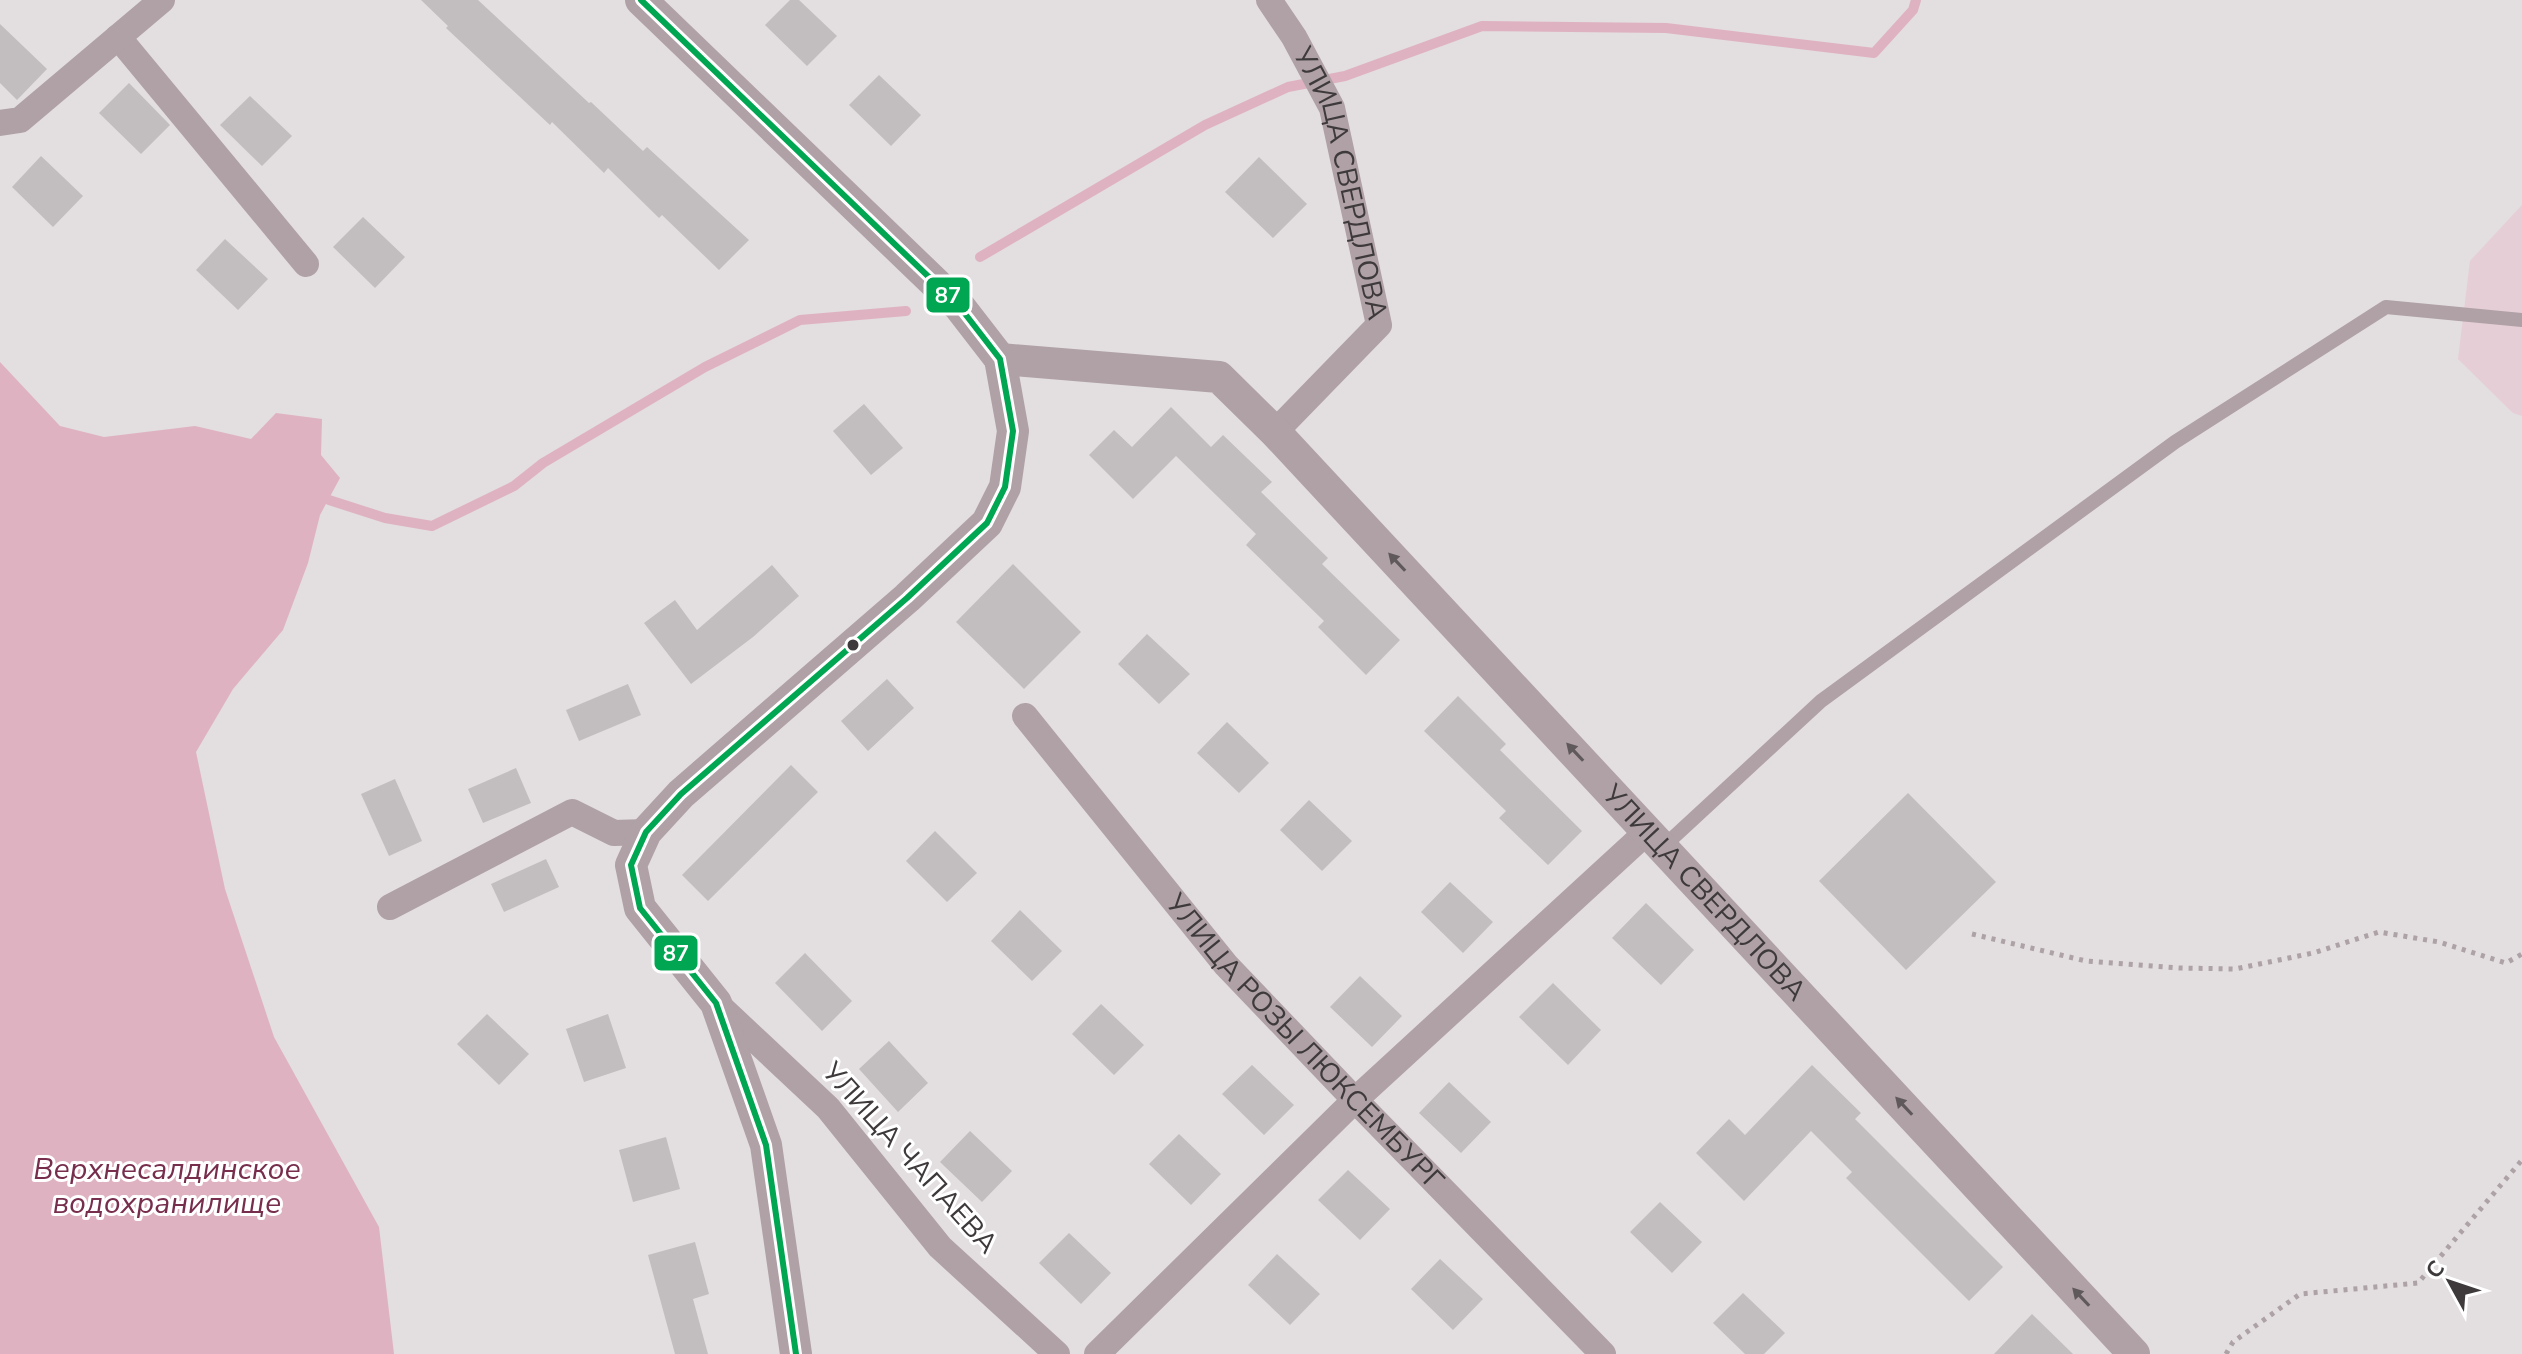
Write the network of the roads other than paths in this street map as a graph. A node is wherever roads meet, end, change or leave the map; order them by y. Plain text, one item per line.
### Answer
1 (162, 0) edge
2 (641, 0) edge
3 (1269, 0) edge
4 (118, 37) junction
5 (0, 123) edge
6 (306, 264) dead end
7 (2522, 320) edge
8 (1000, 359) junction
9 (1275, 432) junction
10 (1025, 716) dead end
11 (646, 832) junction
12 (1656, 839) junction
13 (390, 907) dead end
14 (716, 1003) junction
15 (1355, 1100) junction
16 (796, 1354) edge
17 (1057, 1354) edge
18 (1097, 1354) edge
19 (1603, 1354) edge
20 (2134, 1354) edge

1 - 4 street
2 - 8 street
3 - 9 street, УЛИЦА СВЕРДЛОВА
4 - 5 street
4 - 6 street
7 - 12 lane
8 - 9 street, УЛИЦА СВЕРДЛОВА
8 - 11 street
12 -> 9 street, УЛИЦА СВЕРДЛОВА
10 - 15 street, УЛИЦА РОЗЫ ЛЮКСЕМБУРГ
11 - 13 street
11 - 14 street
12 - 15 street
20 -> 12 street, УЛИЦА СВЕРДЛОВА
14 - 16 street
14 - 17 street, УЛИЦА ЧАПАЕВА
15 - 18 street
15 - 19 street, УЛИЦА РОЗЫ ЛЮКСЕМБУРГ

